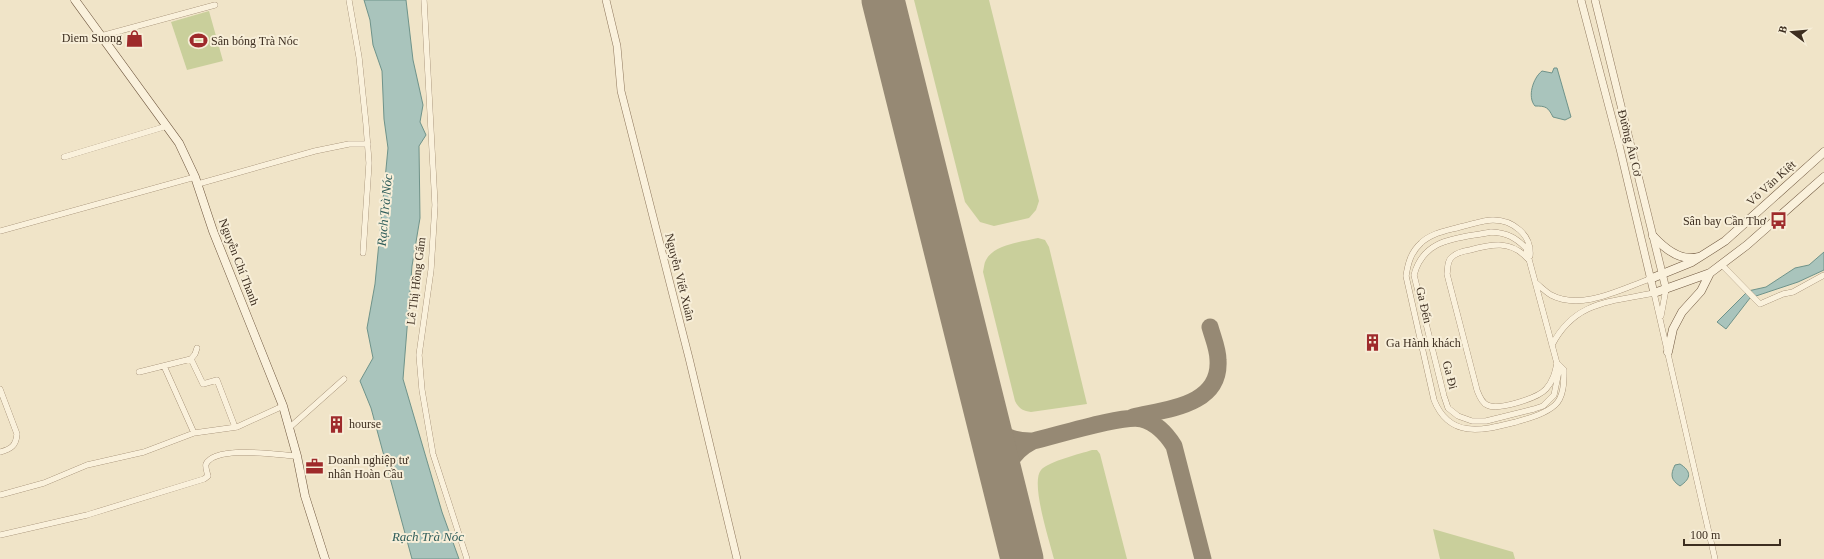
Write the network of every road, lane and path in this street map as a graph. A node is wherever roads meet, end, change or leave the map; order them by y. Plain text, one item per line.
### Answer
1 (75, 0) edge
2 (349, 0) edge
3 (424, 0) edge
4 (606, 0) edge
5 (1581, 0) edge
6 (1595, 0) edge
7 (215, 4) dead end
8 (101, 36) junction
9 (167, 126) junction
10 (368, 144) junction
11 (1631, 146) junction
12 (1620, 149) junction
13 (1824, 152) edge
14 (64, 157) dead end
15 (1824, 177) edge
16 (196, 180) junction
17 (0, 231) edge
18 (1653, 236) junction
19 (363, 253) dead end
20 (1705, 255) junction
21 (1529, 260) junction
22 (1722, 265) junction
23 (1710, 273) junction
24 (1662, 274) junction
25 (1824, 275) edge
26 (1650, 279) junction
27 (1536, 283) junction
28 (1666, 289) junction
29 (1654, 293) junction
30 (1660, 318) junction
31 (1552, 345) junction
32 (197, 348) dead end
33 (1668, 352) junction
34 (191, 359) junction
35 (1557, 362) junction
36 (164, 366) junction
37 (139, 372) dead end
38 (344, 380) dead end
39 (0, 389) edge
40 (283, 406) junction
41 (235, 427) junction
42 (289, 428) junction
43 (194, 433) junction
44 (0, 452) edge
45 (297, 456) junction
46 (0, 495) edge
47 (0, 535) edge
48 (325, 559) edge
49 (467, 559) edge
50 (737, 559) edge
51 (1715, 559) edge

1 - 8 main road, Nguyễn Chí Thanh
2 - 10 street
3 - 49 street, Lê Thị Hồng Gấm
4 - 50 street, Nguyễn Viết Xuân
5 - 12 street, Đường Âu Cơ
6 - 11 street, Đường Âu Cơ
7 - 8 street
8 - 9 main road, Nguyễn Chí Thanh
9 - 14 street
9 - 16 main road, Nguyễn Chí Thanh
10 - 16 street
10 - 19 street
11 - 12 street
11 - 18 street, Đường Âu Cơ
12 - 26 street, Đường Âu Cơ
13 - 20 main road, Võ Văn Kiệt
15 - 22 main road
16 - 17 street
16 - 40 main road, Nguyễn Chí Thanh
18 - 20 main road
18 - 24 street, Đường Âu Cơ
20 - 24 main road, Võ Văn Kiệt
21 - 27 street
21 - 35 street
21 - 35 street, Ga Đi
21 - 35 street, Ga Đến
22 - 23 main road
22 - 25 street
23 - 28 main road
23 - 33 main road
24 - 26 main road, Võ Văn Kiệt
24 - 28 street, Đường Âu Cơ
26 - 27 street
26 - 29 street, Đường Âu Cơ
27 - 31 street
28 - 29 main road
28 - 30 street
29 - 30 street
29 - 31 street
30 - 33 street
31 - 35 street
32 - 34 street
33 - 51 street
34 - 36 street
34 - 41 street
36 - 37 street
36 - 43 street
38 - 42 street
39 - 44 street
40 - 41 street
40 - 42 main road, Nguyễn Chí Thanh
41 - 43 street
42 - 45 main road, Nguyễn Chí Thanh
43 - 46 street
45 - 47 street
45 - 48 main road, Nguyễn Chí Thanh

